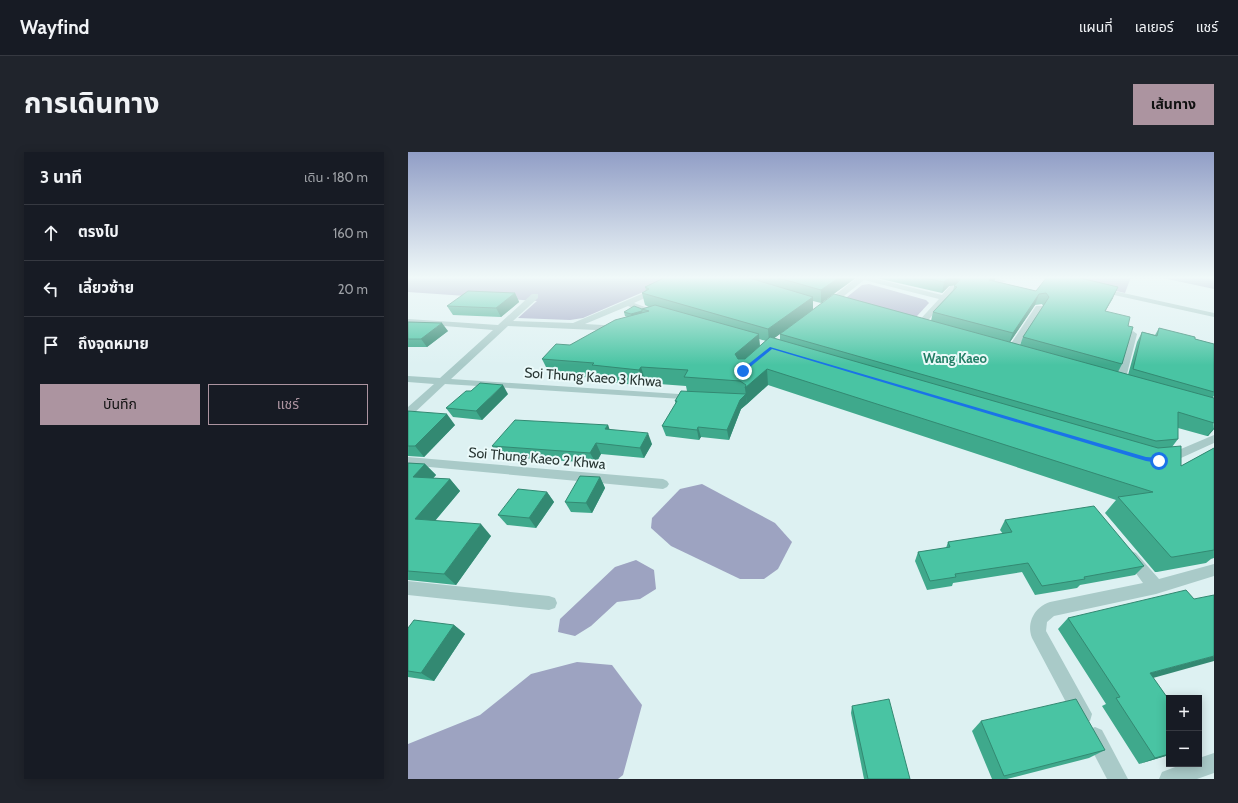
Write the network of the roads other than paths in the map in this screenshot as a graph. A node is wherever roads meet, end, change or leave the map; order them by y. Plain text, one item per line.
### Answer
1 (524, 306) edge
2 (620, 306) edge
3 (637, 306) edge
4 (823, 306) edge
5 (936, 306) edge
6 (1175, 306) edge
7 (1039, 308) edge
8 (818, 309) edge
9 (1214, 315) edge
10 (646, 320) edge
11 (408, 321) edge
12 (504, 325) junction
13 (626, 325) edge
14 (919, 325) edge
15 (573, 326) junction
16 (1133, 334) edge
17 (1011, 351) edge
18 (408, 379) edge
19 (442, 382) junction
20 (1120, 382) edge
21 (702, 398) edge
22 (408, 413) edge
23 (1214, 439) edge
24 (408, 461) edge
25 (1159, 461) edge
26 (663, 484) dead end
27 (1121, 544) edge
28 (1214, 570) edge
29 (1156, 587) junction
30 (408, 588) edge
31 (549, 603) dead end
32 (1214, 763) edge
33 (1118, 779) edge
34 (1169, 779) edge

1 - 12 street
2 - 15 street
3 - 10 street
4 - 8 street
5 - 14 street
6 - 9 street
7 - 17 street
11 - 12 street
12 - 15 street
12 - 19 street
13 - 15 street
16 - 20 street
18 - 19 street, Soi Thung Kaeo 3 Khwa
19 - 21 street, Soi Thung Kaeo 3 Khwa
19 - 22 street
23 - 25 street
24 - 26 street, Soi Thung Kaeo 2 Khwa
27 - 29 street
28 - 29 street
29 - 33 street
30 - 31 street
32 - 34 street

